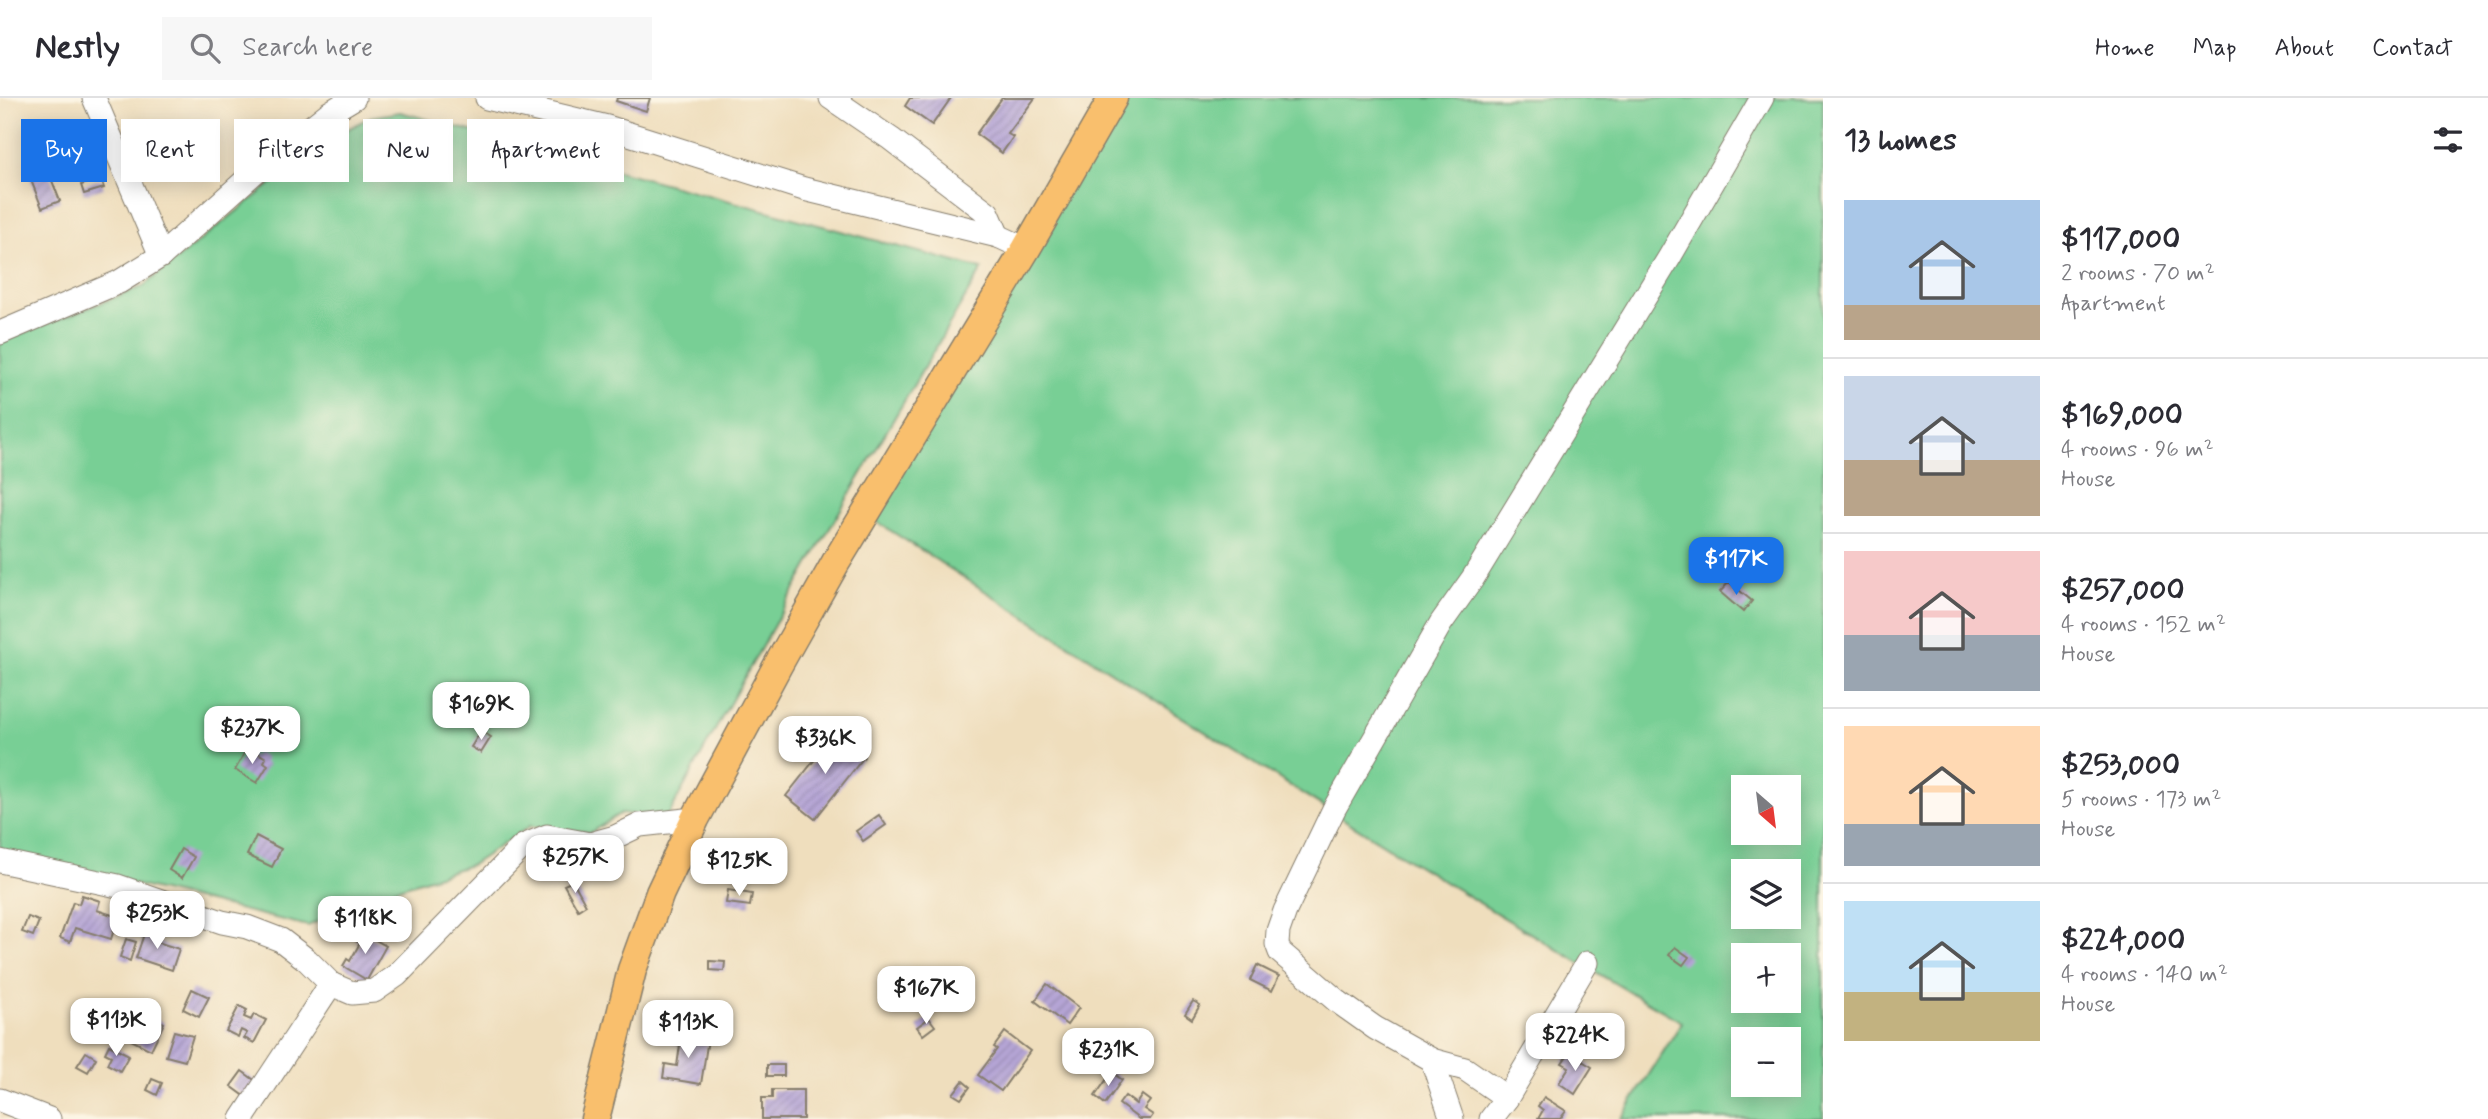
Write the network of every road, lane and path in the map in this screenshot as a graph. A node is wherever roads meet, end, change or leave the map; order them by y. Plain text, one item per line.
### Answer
1 (94, 98) edge
2 (354, 98) edge
3 (487, 98) edge
4 (831, 98) edge
5 (1113, 98) edge
6 (1762, 98) edge
7 (998, 236) junction
8 (1026, 249) junction
9 (161, 256) junction
10 (0, 333) edge
11 (695, 819) junction
12 (0, 861) edge
13 (1587, 963) dead end
14 (331, 984) junction
15 (1432, 1059) junction
16 (1507, 1098) junction
17 (0, 1100) edge
18 (597, 1118) edge
19 (49, 1119) edge
20 (242, 1119) edge
21 (1452, 1119) edge
22 (1491, 1119) edge

1 - 9 street
2 - 9 street
3 - 7 street
4 - 7 street
5 - 8 main road
6 - 15 street
7 - 8 street
8 - 11 main road
9 - 10 street
11 - 14 street
11 - 18 main road
12 - 14 street
13 - 16 street
14 - 20 street
15 - 16 street
15 - 21 street
16 - 22 street
17 - 19 street

